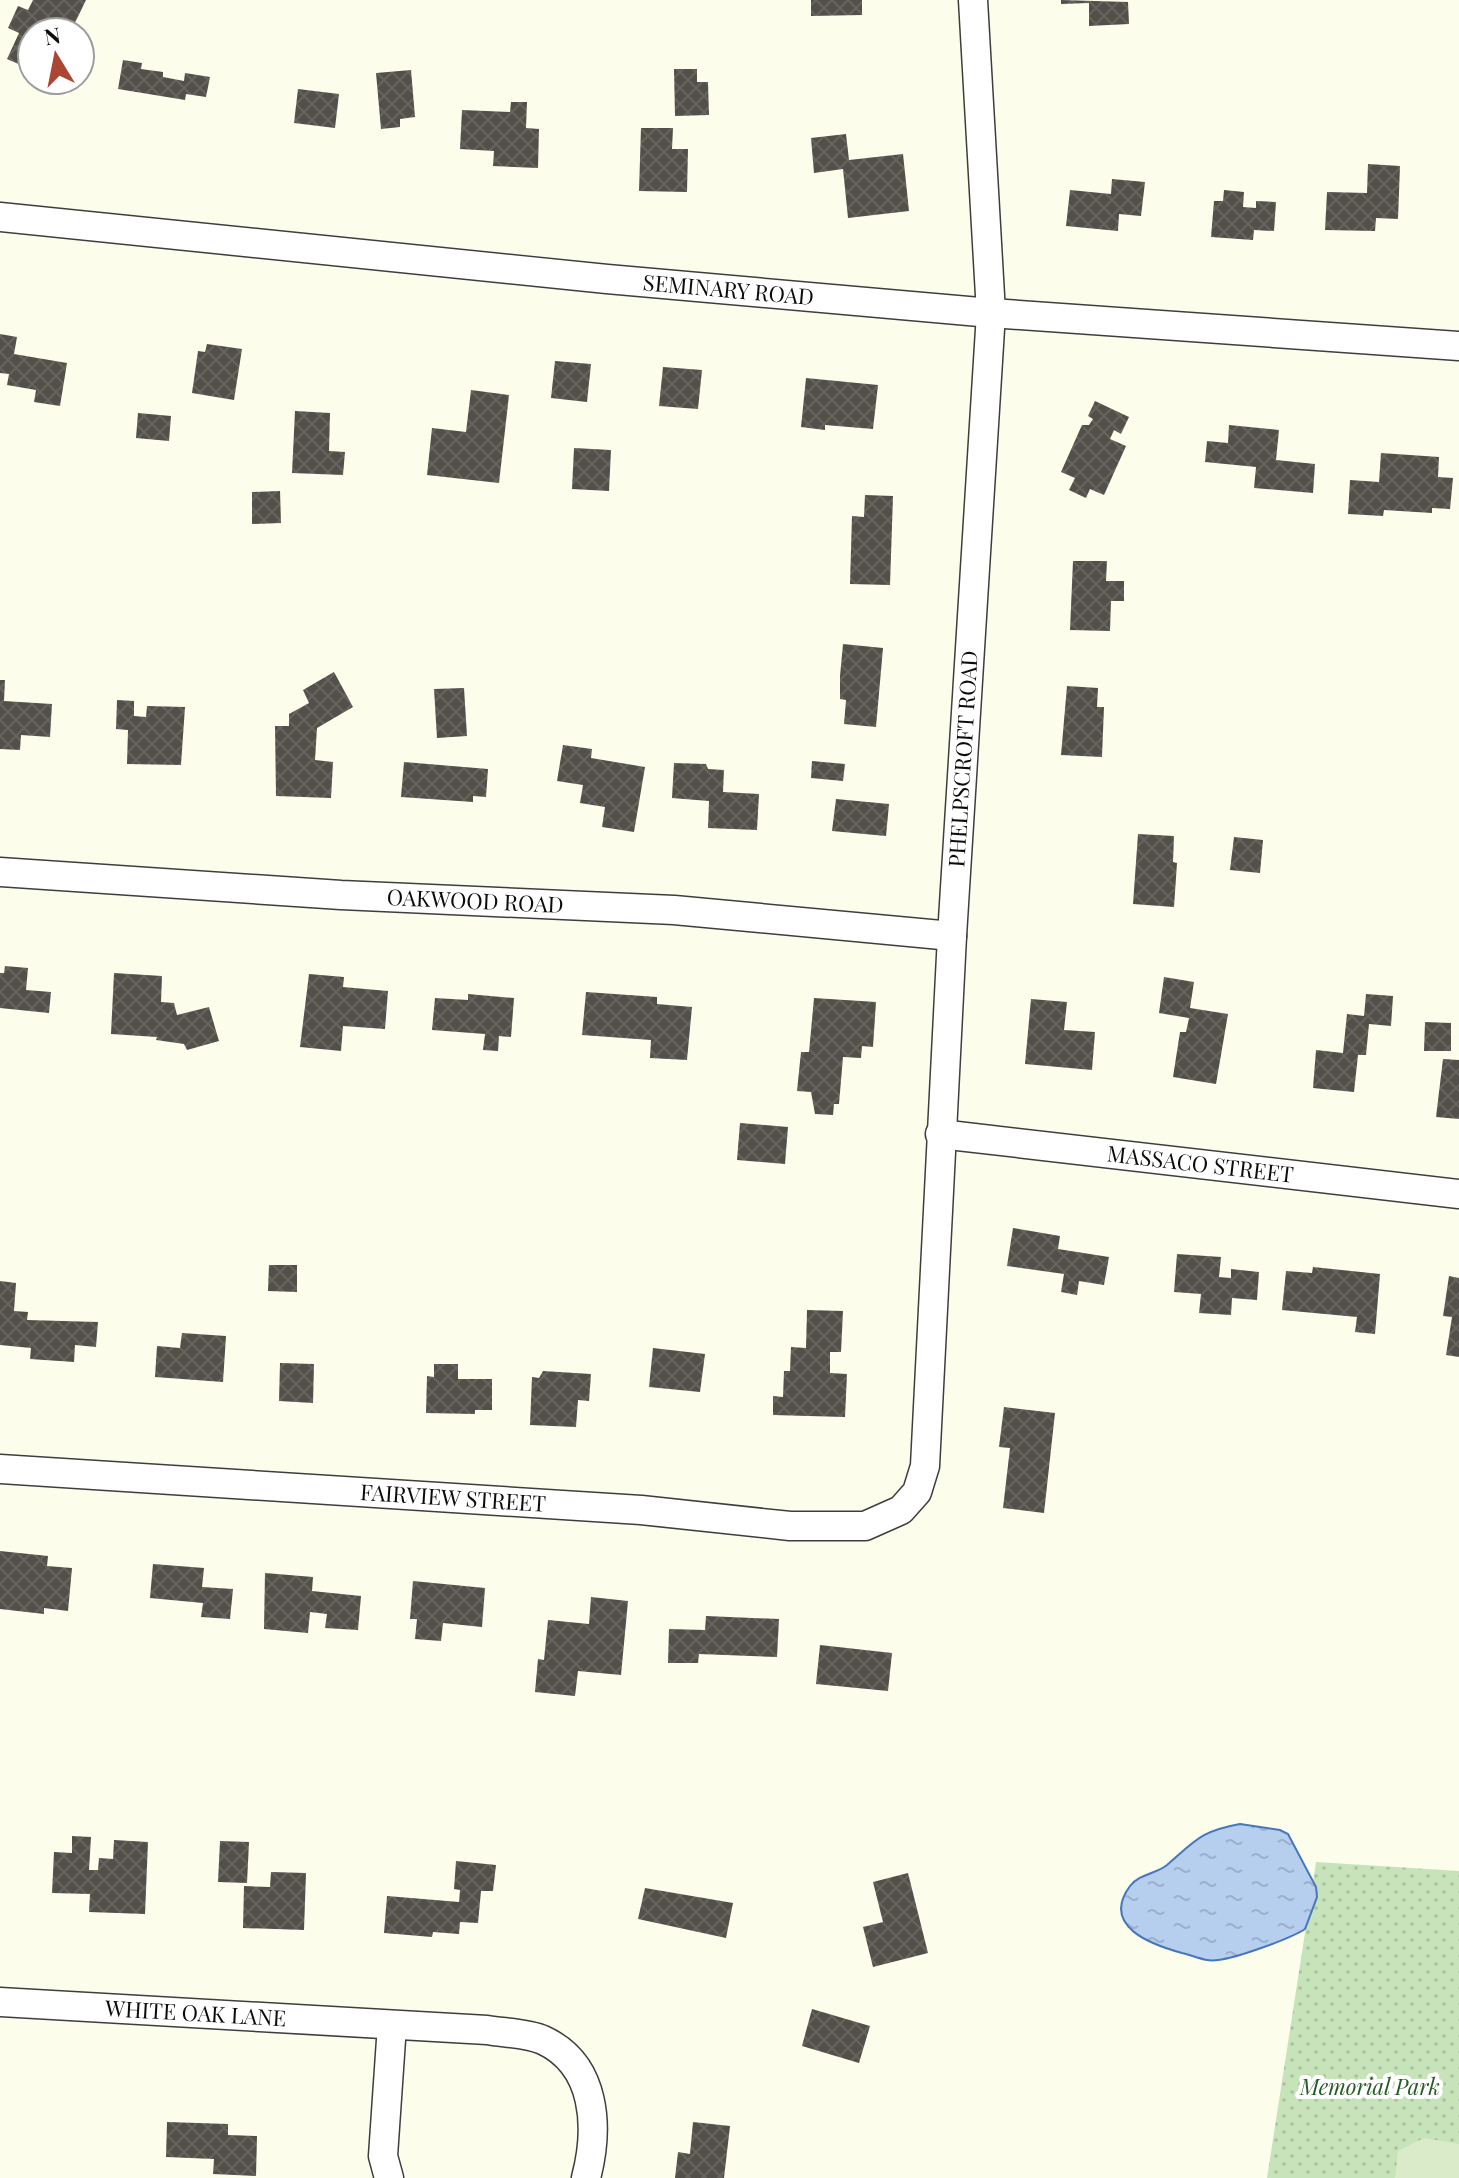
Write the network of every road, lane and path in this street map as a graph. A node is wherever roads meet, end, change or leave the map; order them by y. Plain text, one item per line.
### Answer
1 (973, 0) edge
2 (0, 217) edge
3 (991, 313) junction
4 (1459, 346) edge
5 (0, 872) edge
6 (952, 936) junction
7 (940, 1134) junction
8 (1459, 1194) edge
9 (0, 1469) edge
10 (901, 1510) joint
11 (0, 2002) edge
12 (392, 2025) junction
13 (389, 2178) edge
14 (586, 2178) edge

1 - 3 street, PHELPSCROFT ROAD
2 - 3 street, SEMINARY ROAD
3 - 4 street, SEMINARY ROAD
3 - 6 street, PHELPSCROFT ROAD
5 - 6 street, OAKWOOD ROAD
6 - 7 street, PHELPSCROFT ROAD
7 - 8 street, MASSACO STREET
7 - 10 street, PHELPSCROFT ROAD
9 - 10 street, FAIRVIEW STREET
11 - 12 street, WHITE OAK LANE
12 - 13 street
12 - 14 street, WHITE OAK LANE

